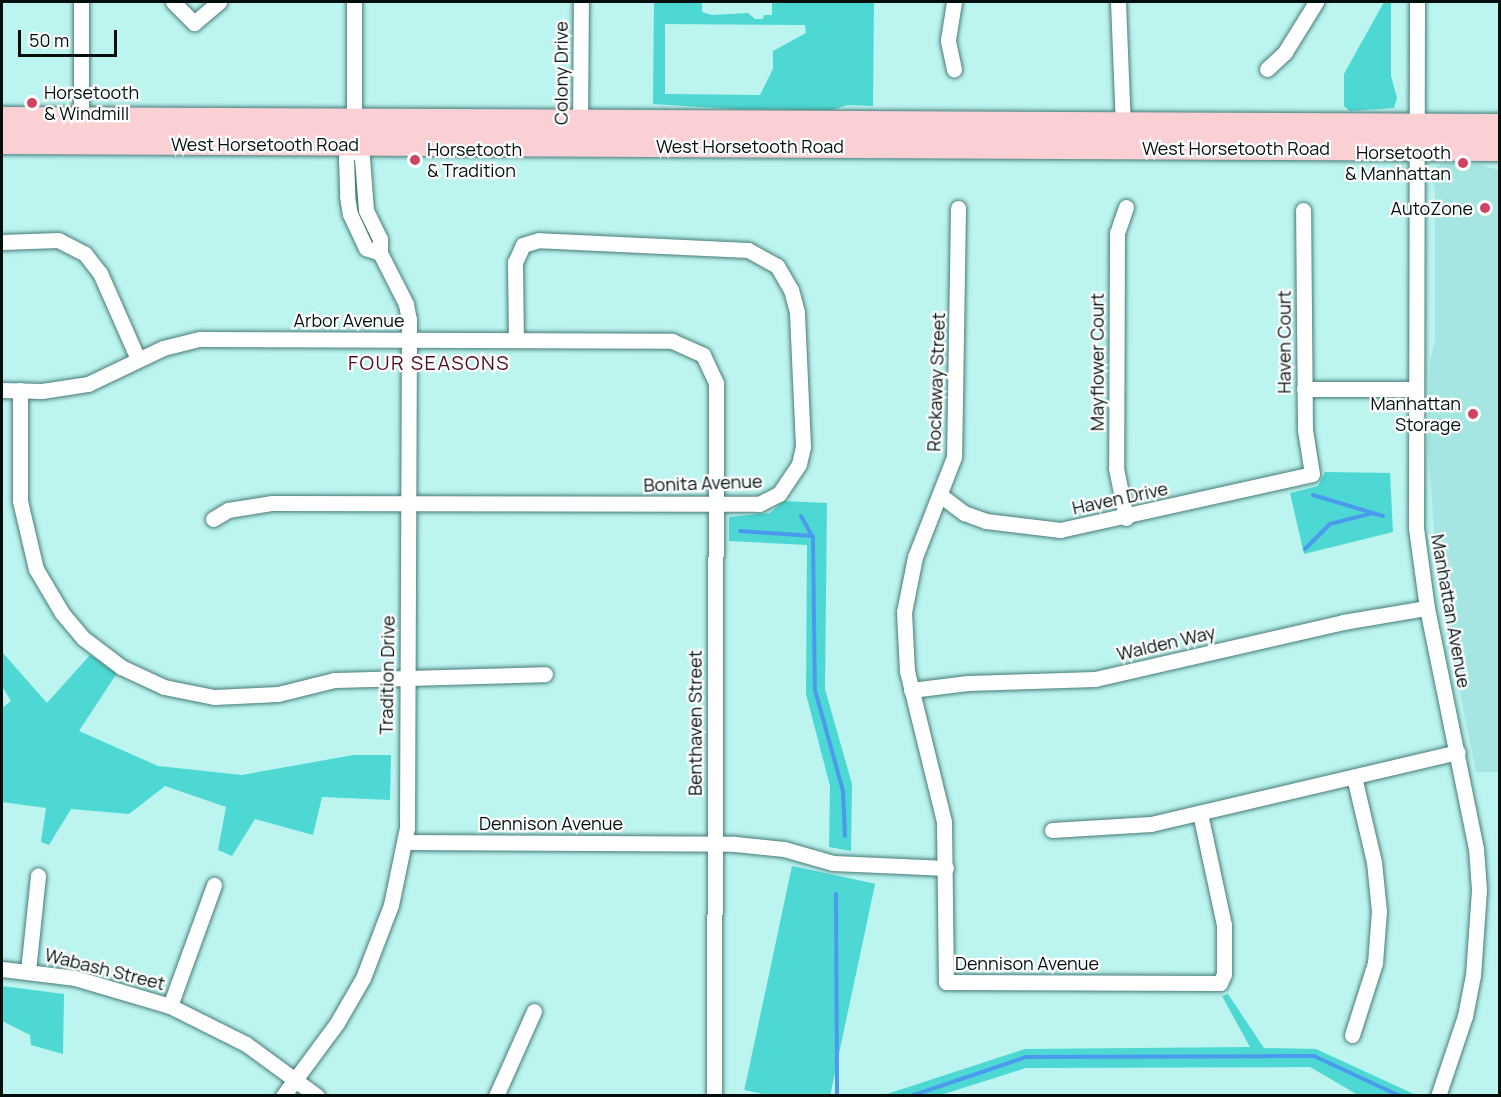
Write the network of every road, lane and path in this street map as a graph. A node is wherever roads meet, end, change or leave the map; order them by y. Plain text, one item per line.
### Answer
1 (81, 2) edge
2 (173, 2) edge
3 (219, 2) edge
4 (354, 2) edge
5 (580, 2) edge
6 (954, 2) edge
7 (1118, 2) edge
8 (1316, 2) edge
9 (1417, 2) edge
10 (954, 69) dead end
11 (1267, 69) dead end
12 (2, 119) edge
13 (1123, 124) junction
14 (1500, 126) edge
15 (81, 131) junction
16 (354, 132) junction
17 (580, 133) junction
18 (1415, 137) junction
19 (2, 142) edge
20 (1500, 149) edge
21 (1126, 207) dead end
22 (958, 208) dead end
23 (1303, 210) dead end
24 (2, 242) edge
25 (409, 340) junction
26 (516, 340) junction
27 (703, 355) joint
28 (138, 359) junction
29 (1304, 389) junction
30 (1415, 389) junction
31 (2, 390) edge
32 (20, 390) junction
33 (1312, 474) joint
34 (940, 495) junction
35 (411, 505) junction
36 (716, 506) junction
37 (1126, 518) junction
38 (213, 519) dead end
39 (1427, 608) junction
40 (545, 674) dead end
41 (406, 675) junction
42 (911, 690) junction
43 (1458, 752) junction
44 (1354, 777) junction
45 (1200, 813) junction
46 (1052, 830) dead end
47 (405, 842) junction
48 (714, 844) junction
49 (946, 868) junction
50 (38, 876) dead end
51 (214, 885) dead end
52 (2, 969) edge
53 (28, 971) junction
54 (170, 1006) junction
55 (534, 1011) dead end
56 (1352, 1035) dead end
57 (297, 1078) junction
58 (283, 1095) edge
59 (317, 1095) edge
60 (496, 1095) edge
61 (714, 1095) edge
62 (1438, 1095) edge

1 - 15 street
2 - 3 street
4 - 16 street, Tradition Drive
5 - 17 street, Colony Drive
6 - 10 street
7 - 13 street
8 - 11 street
9 - 18 street, Manhattan Avenue
12 - 15 main road, West Horsetooth Road
13 - 17 main road, West Horsetooth Road
13 - 18 main road, West Horsetooth Road
14 - 18 main road, West Horsetooth Road
15 - 16 main road, West Horsetooth Road
15 - 19 main road, West Horsetooth Road
16 - 17 main road, West Horsetooth Road
16 - 25 street, Tradition Drive
17 - 18 main road, West Horsetooth Road
18 - 20 main road, West Horsetooth Road
18 - 30 street, Manhattan Avenue
21 - 37 street, Mayflower Court
22 - 34 street, Rockaway Street
23 - 29 street, Haven Court
24 - 28 street
25 - 26 street, Arbor Avenue
25 - 28 street, Arbor Avenue
25 - 35 street, Tradition Drive
26 - 27 street, Arbor Avenue
26 - 36 street, Bonita Avenue
27 - 36 street, Benthaven Street
28 - 32 street, Arbor Avenue
29 - 30 street
29 - 33 street, Haven Court
30 - 39 street, Manhattan Avenue
31 - 32 street, Arbor Avenue
32 - 41 street
33 - 37 street, Haven Drive
34 - 37 street, Haven Drive
34 - 42 street, Rockaway Street
35 - 36 street, Bonita Avenue
35 - 38 street, Bonita Avenue
35 - 41 street, Tradition Drive
36 - 48 street, Benthaven Street
39 - 42 street, Walden Way
39 - 43 street, Manhattan Avenue
40 - 41 street
41 - 47 street, Tradition Drive
42 - 49 street, Rockaway Street
43 - 44 street
43 - 62 street, Manhattan Avenue
44 - 45 street
44 - 56 street
45 - 46 street
45 - 49 street, Dennison Avenue
47 - 48 street, Dennison Avenue
47 - 57 street, Tradition Drive
48 - 49 street, Dennison Avenue
48 - 61 street, Benthaven Street
50 - 53 street
51 - 54 street
52 - 53 street, Wabash Street
53 - 54 street, Wabash Street
54 - 57 street, Wabash Street
55 - 60 street
57 - 58 street, Tradition Drive
57 - 59 street, Wabash Street

